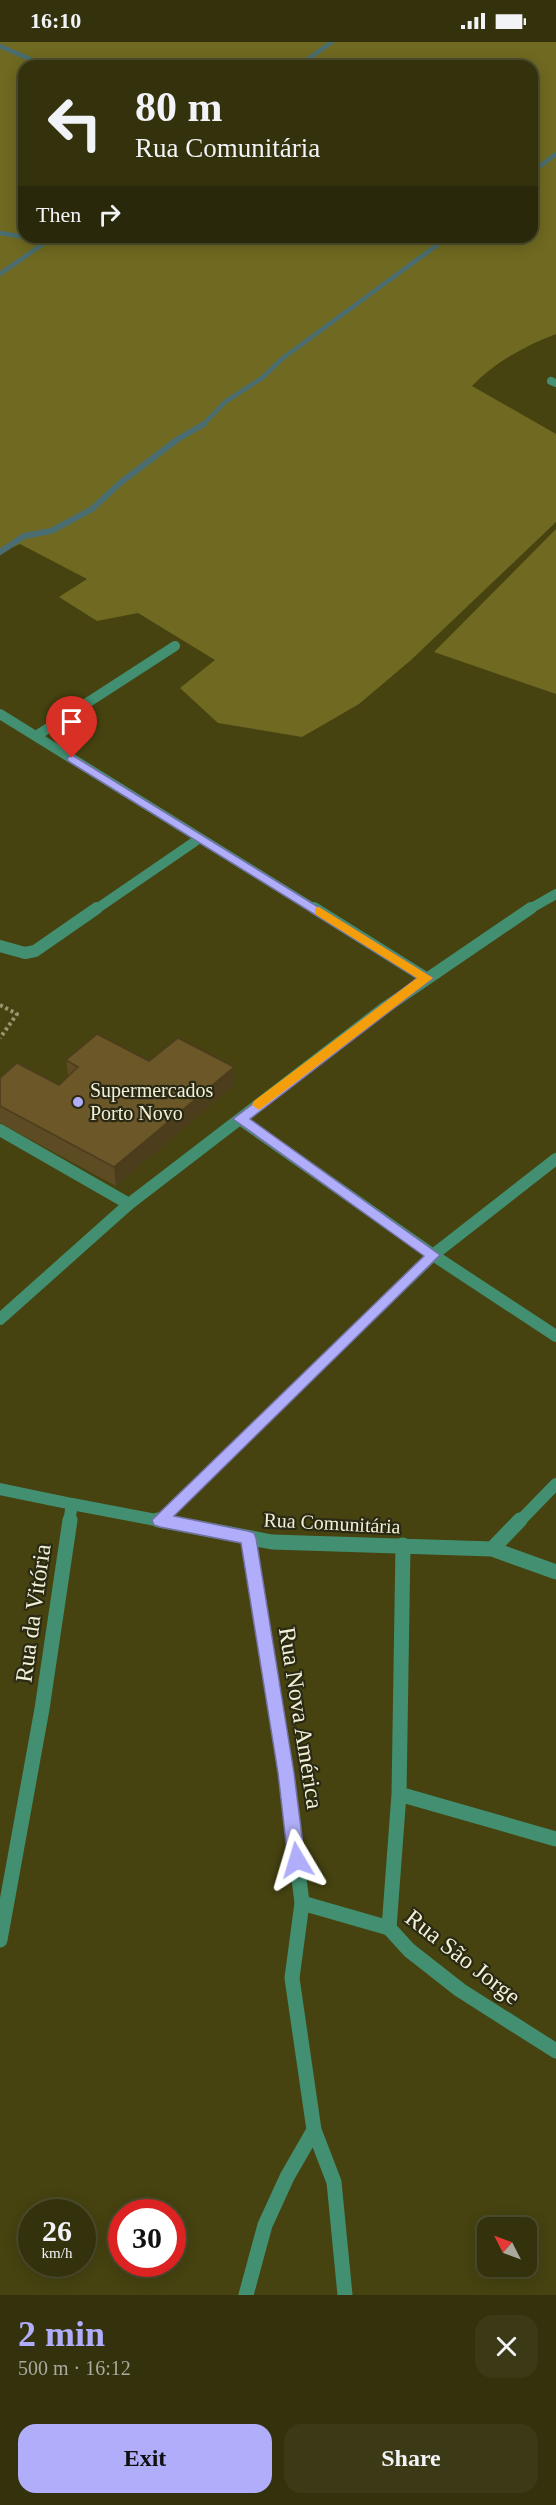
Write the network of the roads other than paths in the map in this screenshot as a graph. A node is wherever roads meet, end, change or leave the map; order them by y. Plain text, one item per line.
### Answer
1 (175, 646) dead end
2 (0, 714) edge
3 (36, 736) junction
4 (200, 838) junction
5 (556, 894) edge
6 (0, 946) edge
7 (426, 978) junction
8 (240, 1119) junction
9 (0, 1130) edge
10 (556, 1159) edge
11 (129, 1204) junction
12 (433, 1255) junction
13 (0, 1319) edge
14 (556, 1336) edge
15 (556, 1484) edge
16 (0, 1489) edge
17 (72, 1504) junction
18 (160, 1520) junction
19 (248, 1538) junction
20 (403, 1545) junction
21 (492, 1549) junction
22 (556, 1572) edge
23 (399, 1794) junction
24 (556, 1839) edge
25 (302, 1903) junction
26 (389, 1928) junction
27 (0, 1940) edge
28 (556, 2051) edge
29 (314, 2130) junction
30 (246, 2295) edge
31 (345, 2295) edge

1 - 3 street
2 - 3 street
3 - 4 street
4 - 6 street
4 - 7 street
5 - 7 street
7 - 8 street
8 - 11 street
8 - 12 street
9 - 11 street
10 - 12 street
11 - 13 street
12 - 14 street
12 - 18 street
15 - 21 street
16 - 17 street, Rua Comunitária
17 - 18 street, Rua Comunitária
17 - 27 street, Rua da Vitória
18 - 19 street, Rua Comunitária
19 - 20 street, Rua Comunitária
19 - 25 street, Rua Nova América
20 - 21 street, Rua Comunitária
20 - 23 street
21 - 22 street, Rua Comunitária
23 - 24 street
23 - 26 street
25 - 26 street, Rua São Jorge
25 - 29 street, Rua Nova América
26 - 28 street, Rua São Jorge
29 - 30 street
29 - 31 street, Rua Nova América

